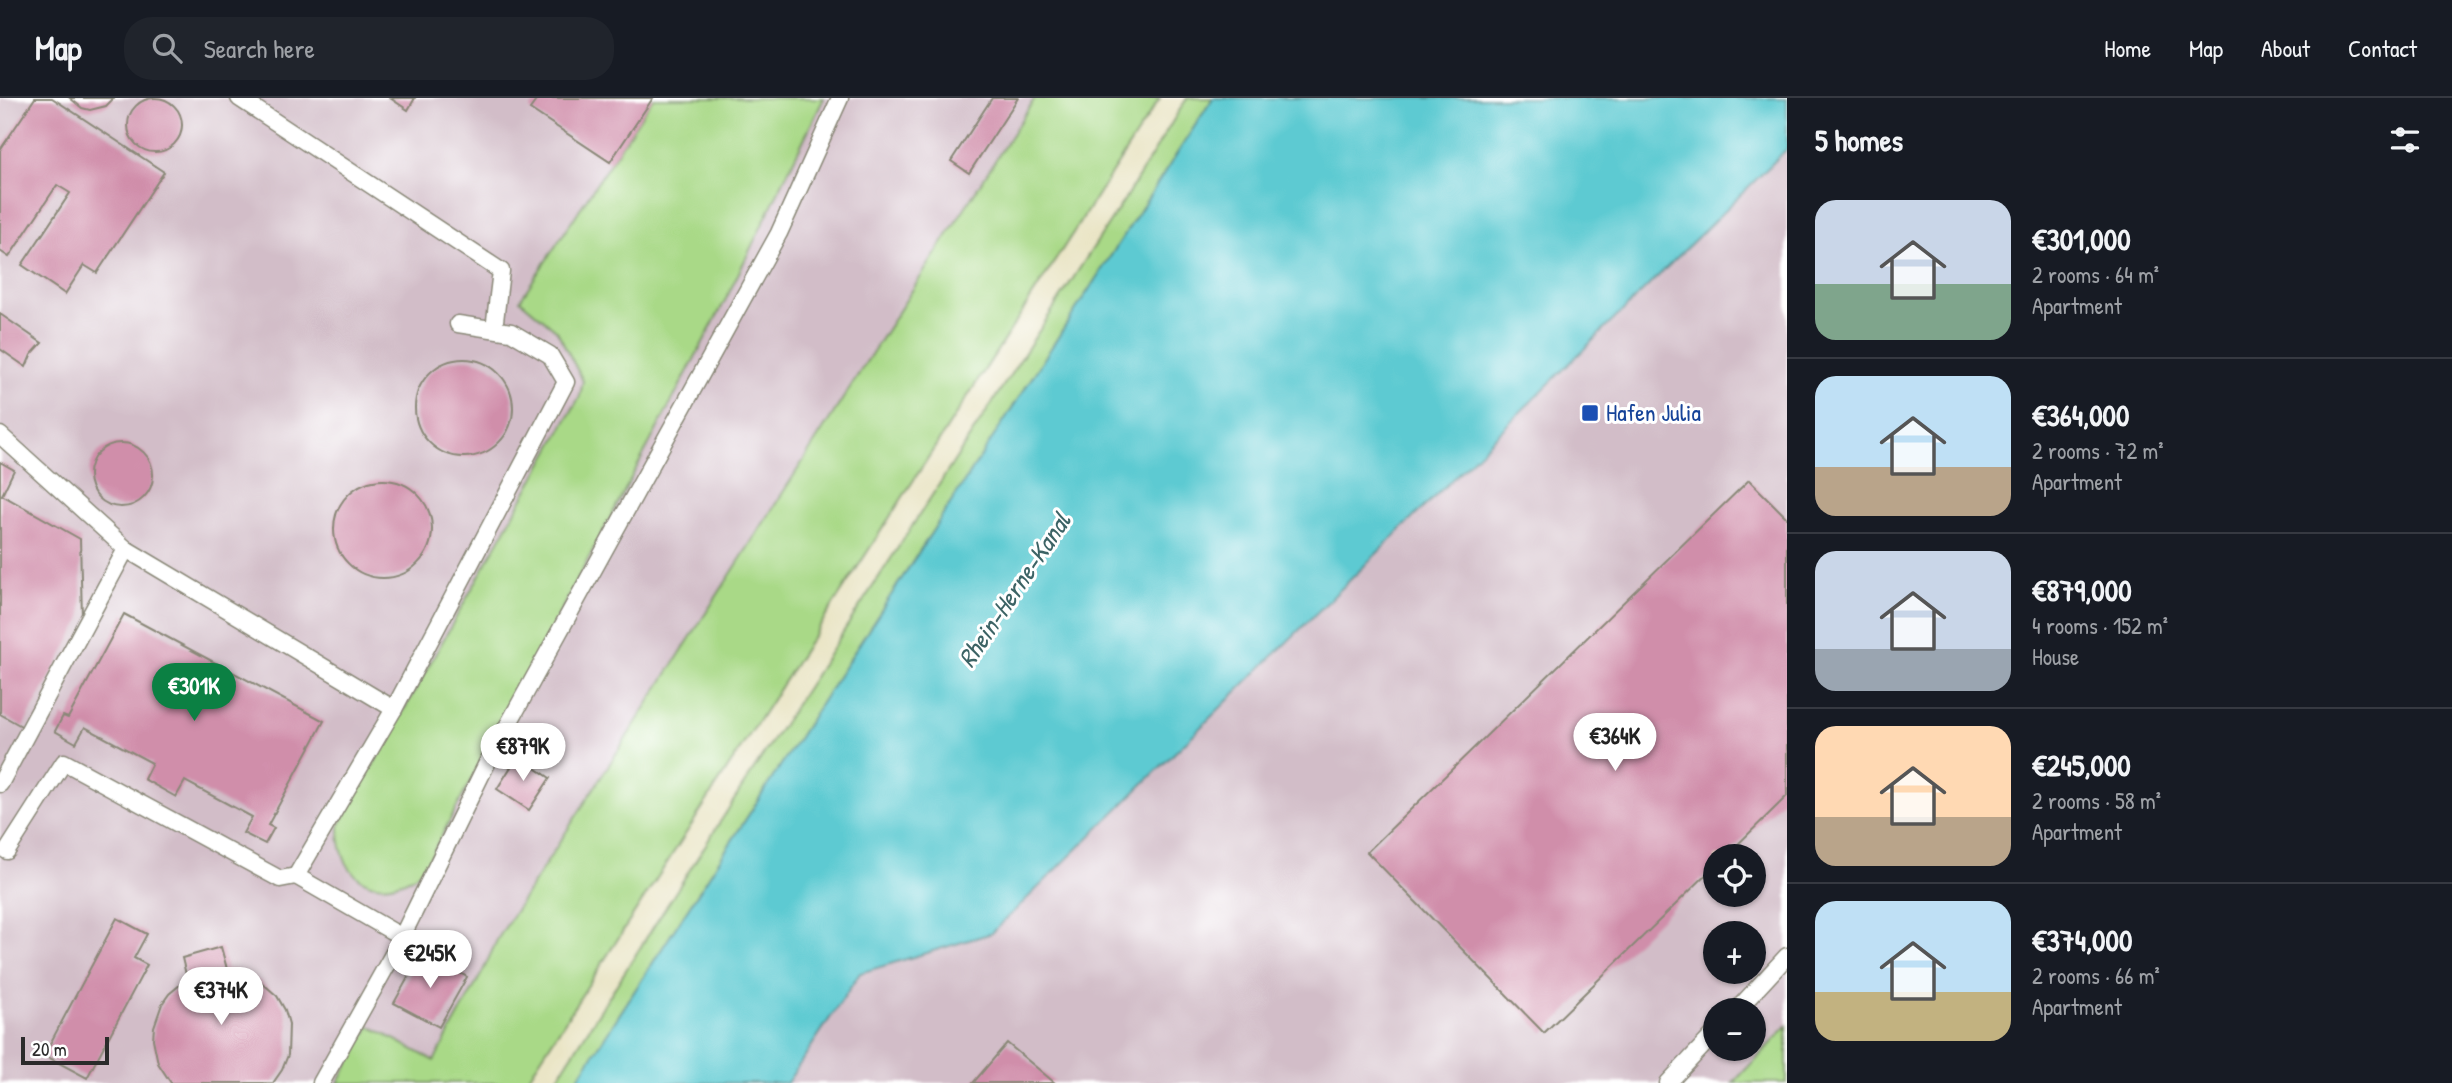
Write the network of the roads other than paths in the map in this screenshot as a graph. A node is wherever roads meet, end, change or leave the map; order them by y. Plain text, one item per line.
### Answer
1 (239, 98) edge
2 (840, 98) edge
3 (458, 324) dead end
4 (494, 329) junction
5 (0, 435) edge
6 (126, 549) junction
7 (394, 709) junction
8 (0, 784) edge
9 (2, 853) edge
10 (296, 876) junction
11 (402, 937) junction
12 (1787, 956) edge
13 (1748, 998) edge
14 (1703, 1046) edge
15 (321, 1083) edge
16 (1668, 1083) edge

1 - 4 lane
2 - 11 lane
3 - 4 lane
4 - 7 lane
5 - 6 lane
6 - 7 lane
6 - 8 lane
7 - 10 lane
9 - 10 lane
10 - 11 lane
11 - 15 lane
12 - 13 lane
14 - 16 lane

